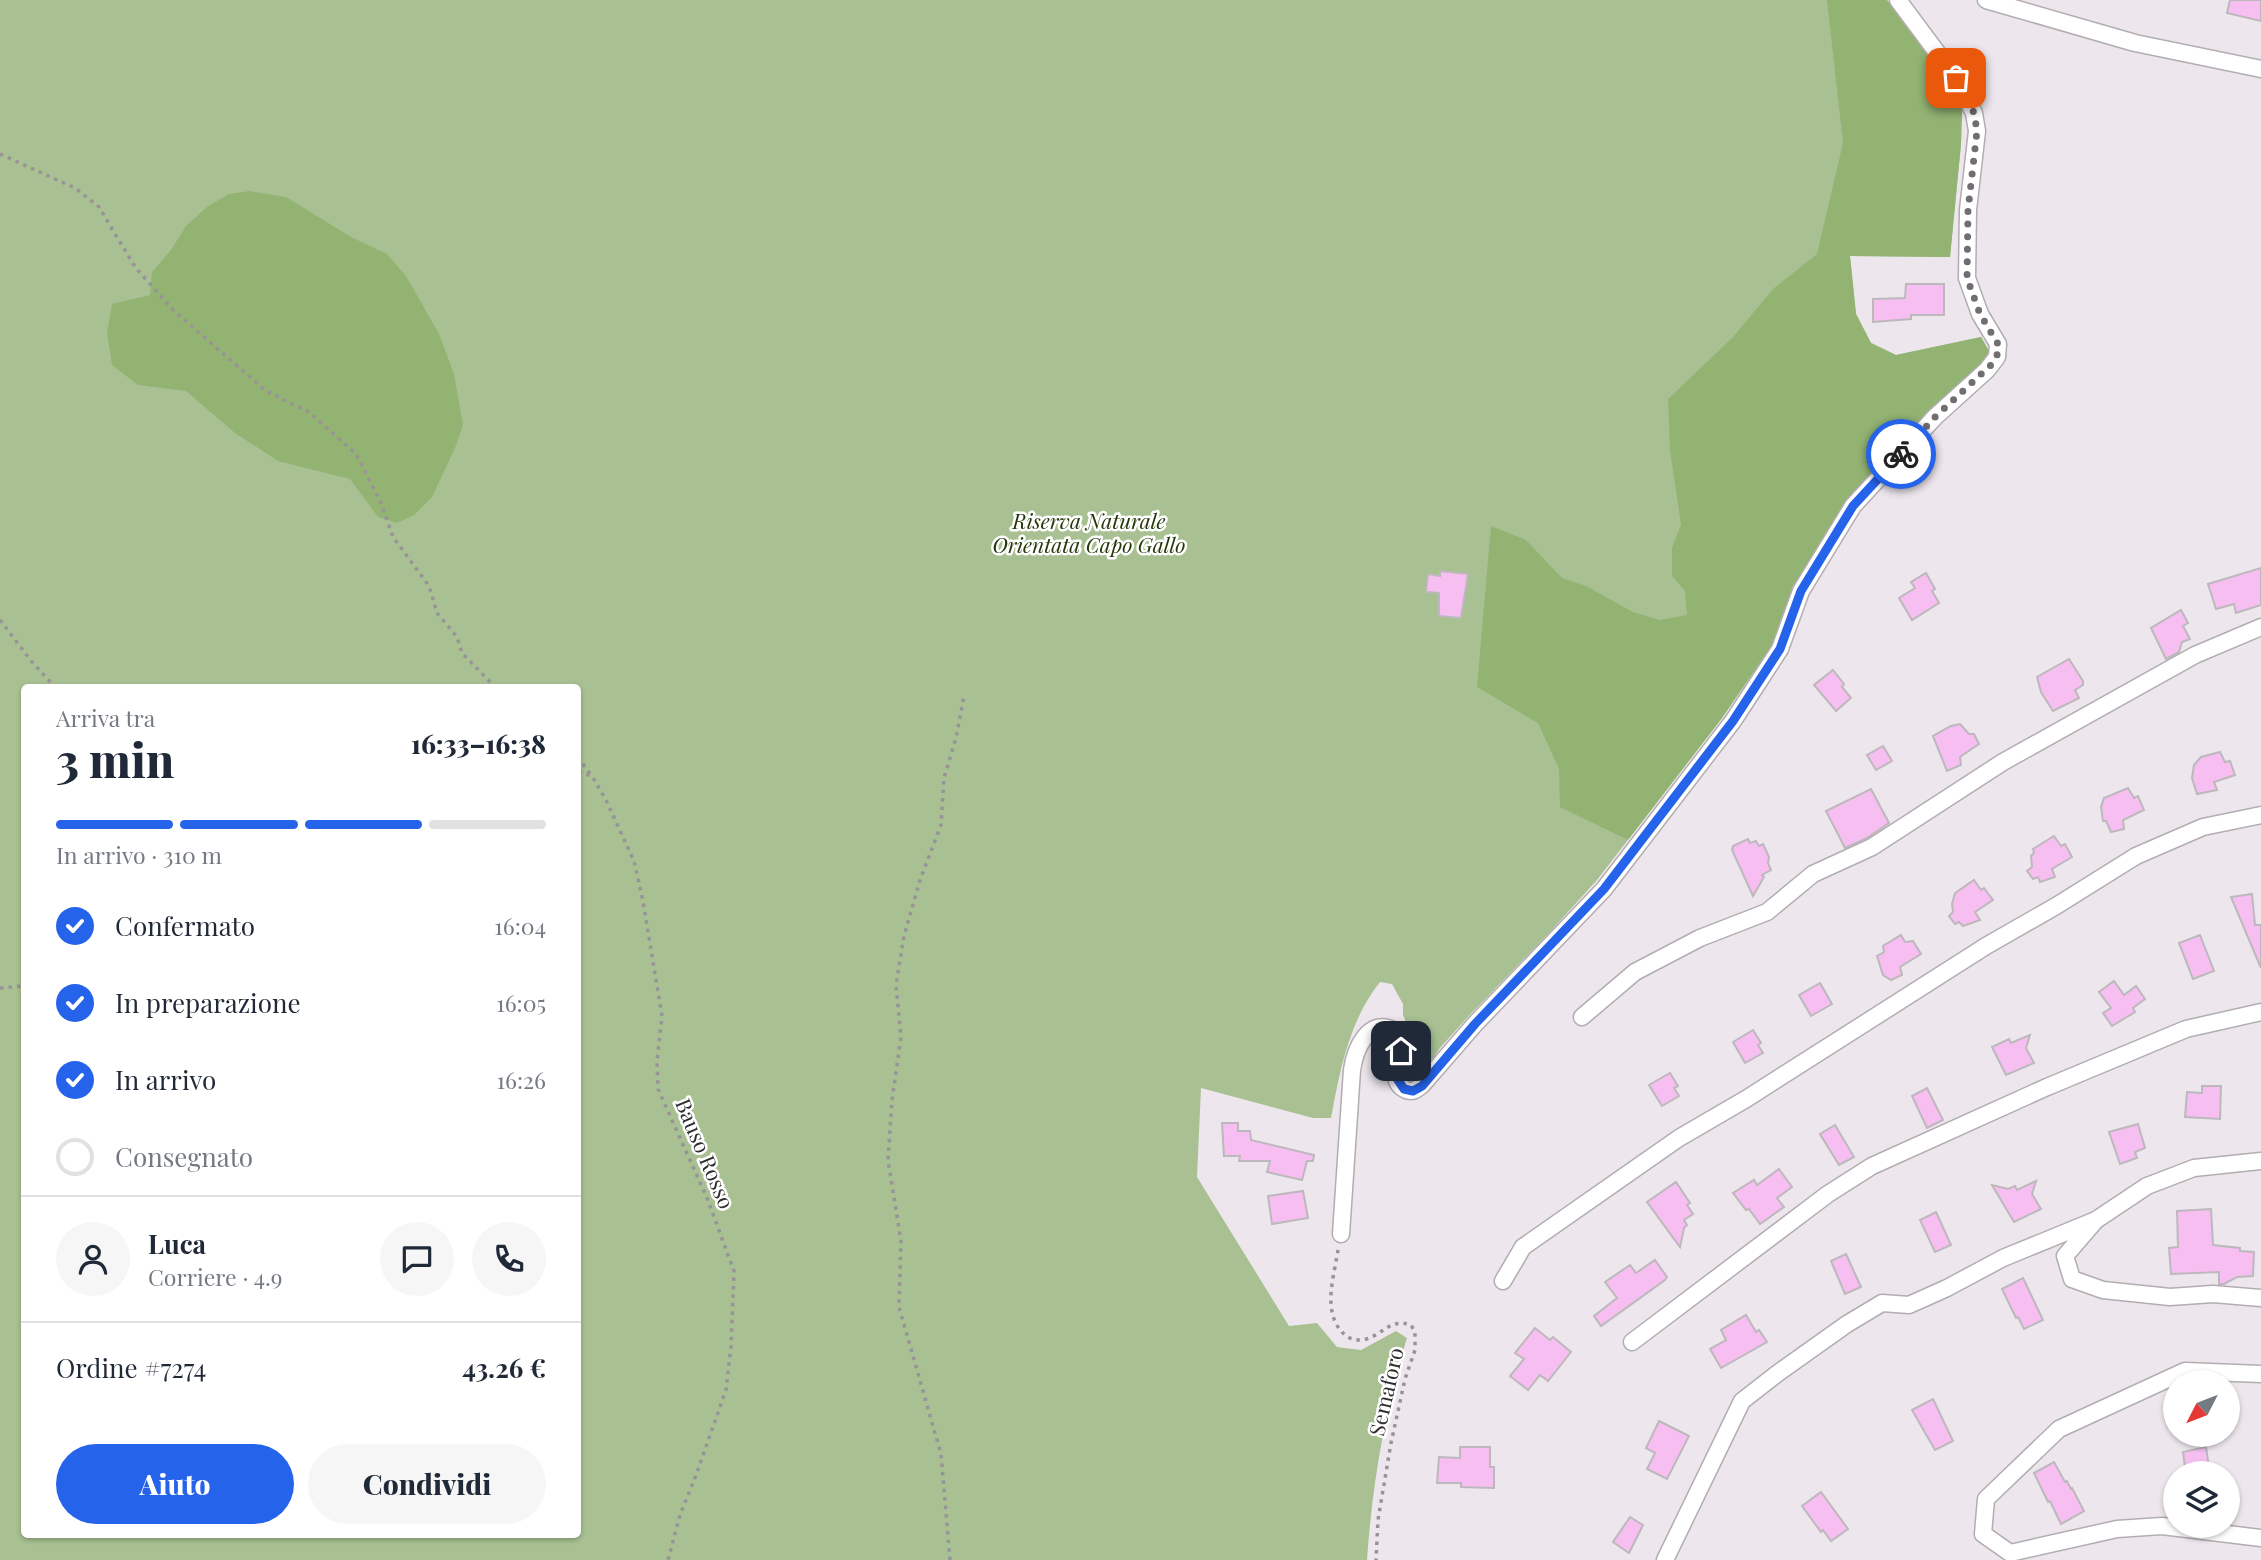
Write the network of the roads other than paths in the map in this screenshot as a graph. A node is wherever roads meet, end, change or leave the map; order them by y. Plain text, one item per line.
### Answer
1 (1898, 0) edge
2 (1986, 0) edge
3 (2261, 69) edge
4 (2261, 627) edge
5 (2261, 815) edge
6 (2261, 1012) edge
7 (1582, 1017) dead end
8 (2261, 1161) edge
9 (2096, 1220) junction
10 (1341, 1234) road end
11 (1503, 1281) dead end
12 (2261, 1298) edge
13 (1632, 1342) dead end
14 (2261, 1374) edge
15 (2261, 1538) edge
16 (1665, 1560) edge

1 - 10 street
2 - 3 street
4 - 7 street
5 - 11 street
6 - 13 street
8 - 9 street
9 - 12 street
9 - 16 street
14 - 15 street

